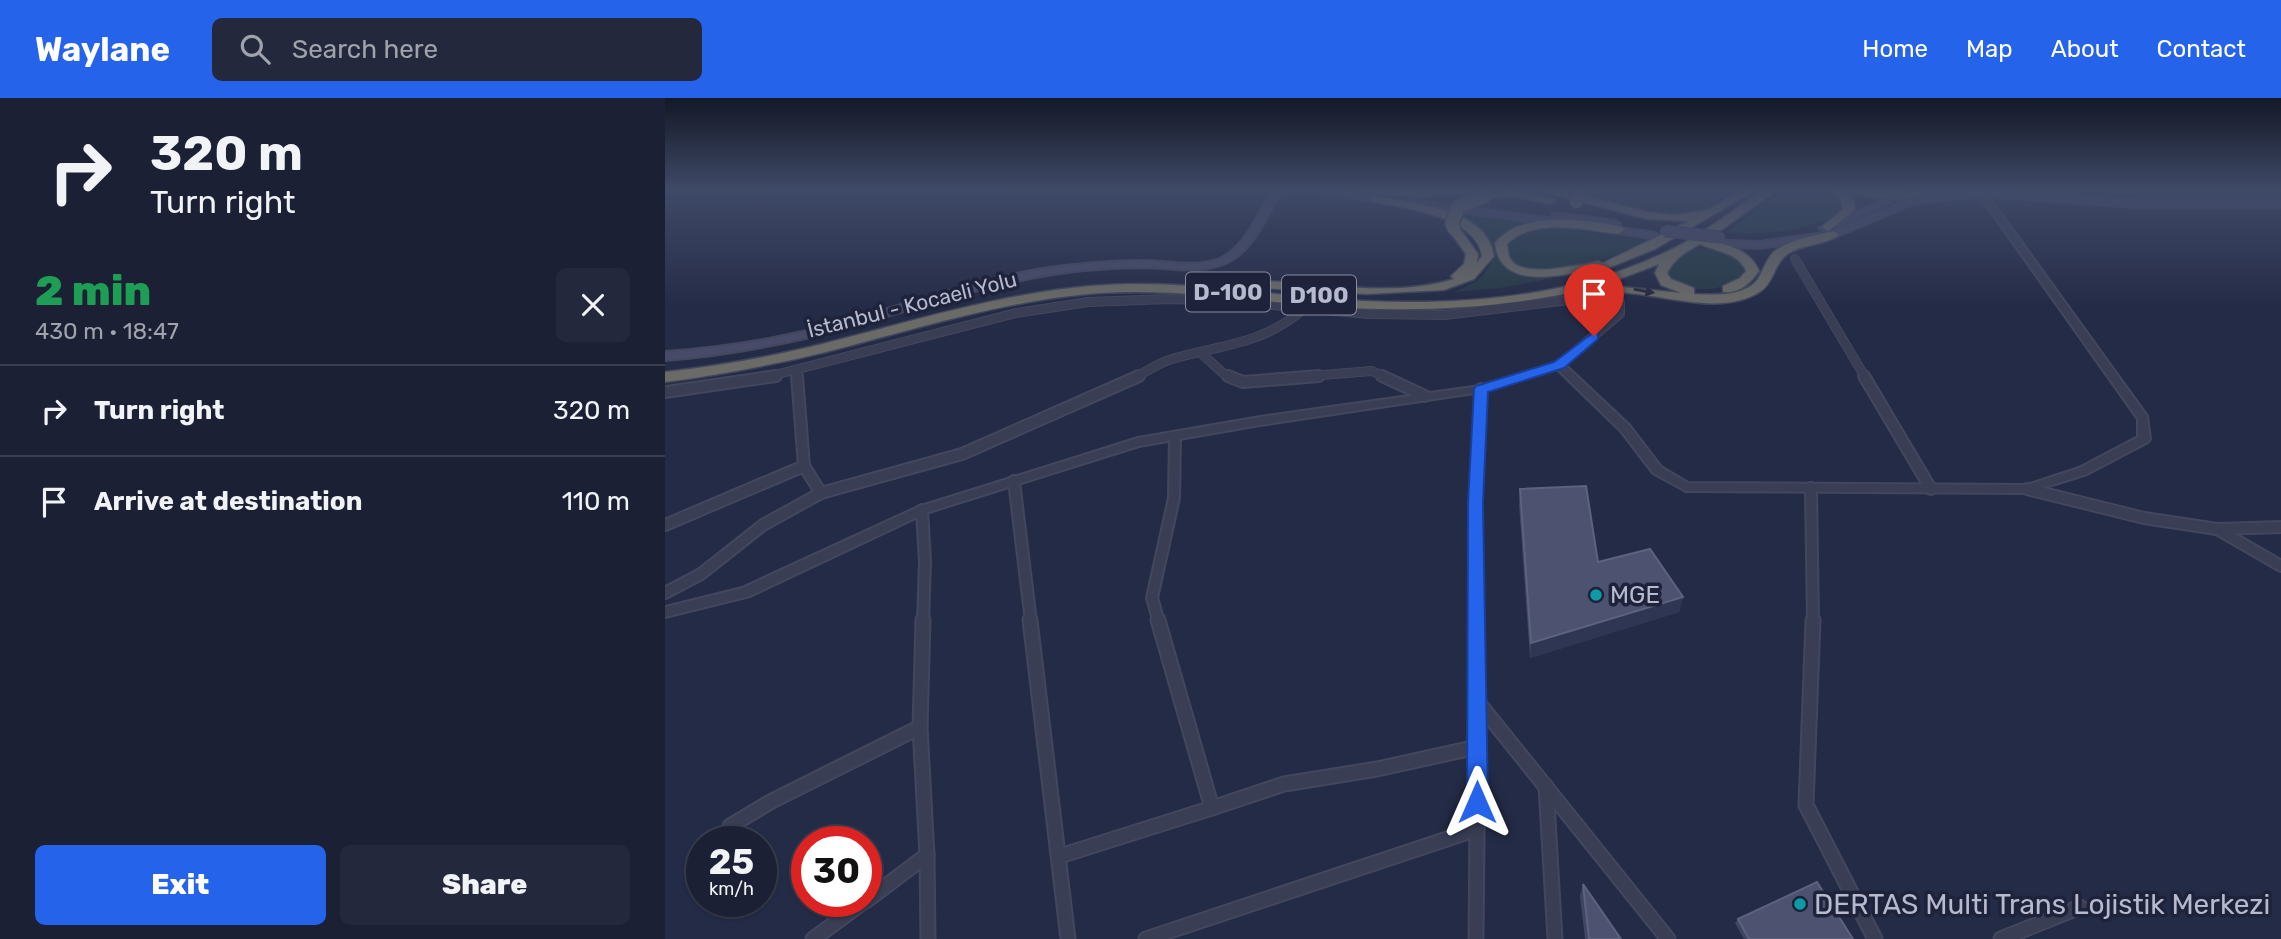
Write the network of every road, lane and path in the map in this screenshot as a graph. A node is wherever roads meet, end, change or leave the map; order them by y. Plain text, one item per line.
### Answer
1 (1252, 228) edge
2 (1454, 228) edge
3 (1473, 228) edge
4 (1524, 228) edge
5 (1593, 228) edge
6 (1604, 228) edge
7 (1621, 228) edge
8 (1640, 228) edge
9 (1687, 228) edge
10 (1710, 228) edge
11 (1832, 228) edge
12 (1836, 228) edge
13 (1838, 228) edge
14 (2007, 228) edge
15 (1618, 230) junction
16 (1830, 231) junction
17 (1653, 233) junction
18 (1705, 243) junction
19 (1685, 247) junction
20 (1794, 259) dead end
21 (1619, 261) junction
22 (1245, 285) junction
23 (1392, 289) junction
24 (963, 298) junction
25 (1528, 298) junction
26 (1304, 309) junction
27 (1202, 354) junction
28 (665, 356) edge
29 (1559, 365) junction
30 (665, 367) edge
31 (797, 372) junction
32 (665, 377) edge
33 (1481, 389) junction
34 (665, 392) edge
35 (1425, 396) junction
36 (1175, 437) junction
37 (804, 466) junction
38 (1014, 481) junction
39 (1811, 488) junction
40 (1931, 488) junction
41 (2027, 489) junction
42 (821, 493) junction
43 (922, 510) junction
44 (665, 525) edge
45 (2281, 527) edge
46 (2217, 529) junction
47 (2281, 566) edge
48 (665, 593) edge
49 (665, 612) edge
50 (1477, 701) junction
51 (920, 727) junction
52 (1477, 747) junction
53 (1546, 786) junction
54 (1212, 808) junction
55 (730, 826) dead end
56 (1477, 829) junction
57 (927, 855) junction
58 (1060, 856) junction
59 (882, 889) edge
60 (2080, 907) dead end
61 (844, 917) edge
62 (813, 939) edge
63 (928, 939) edge
64 (1068, 939) edge
65 (1146, 939) edge
66 (1476, 939) edge
67 (1555, 939) edge
68 (1668, 939) edge
69 (1875, 939) edge
70 (2001, 939) edge

1 - 24 main road
2 - 23 highway, bridge
3 - 23 highway
4 - 21 highway
5 - 15 highway
6 - 15 main road
7 - 17 main road
8 - 17 highway
9 - 21 highway, D100
10 - 19 highway, İstanbul - Kocaeli Yolu / D-100
11 - 16 highway
12 - 16 main road
13 - 16 main road
14 - 41 street
15 - 17 main road
16 - 17 main road, bridge
16 - 18 main road
25 -> 16 highway
17 - 18 main road
18 - 19 highway
19 - 25 highway, İstanbul - Kocaeli Yolu / D-100
20 - 40 street
21 - 22 highway, D100
22 - 23 highway
22 - 24 highway, D100
24 - 28 main road
24 - 30 highway, D100
25 - 32 highway, İstanbul - Kocaeli Yolu / D-100
26 - 27 street
26 - 29 street
26 - 31 street
27 - 35 street
27 - 42 street
29 - 33 street
29 - 39 street
31 - 34 street
31 - 37 street
33 - 35 street
33 - 50 street
35 - 36 street
36 - 38 street
36 - 54 street
37 - 42 street
37 - 44 street
38 - 43 street
38 - 58 street
39 - 40 street
39 - 69 street
40 - 41 street
41 - 46 street
42 - 48 street
43 - 49 street
43 - 51 street
45 - 46 street
46 - 47 street
50 - 52 street
50 - 53 street
51 - 55 street
51 - 57 street
52 - 54 street
52 - 56 street
53 - 67 street
53 - 68 street
54 - 58 street
56 - 65 street
56 - 66 street
57 - 59 street
57 - 63 street
58 - 64 street
60 - 70 street
61 - 62 street

